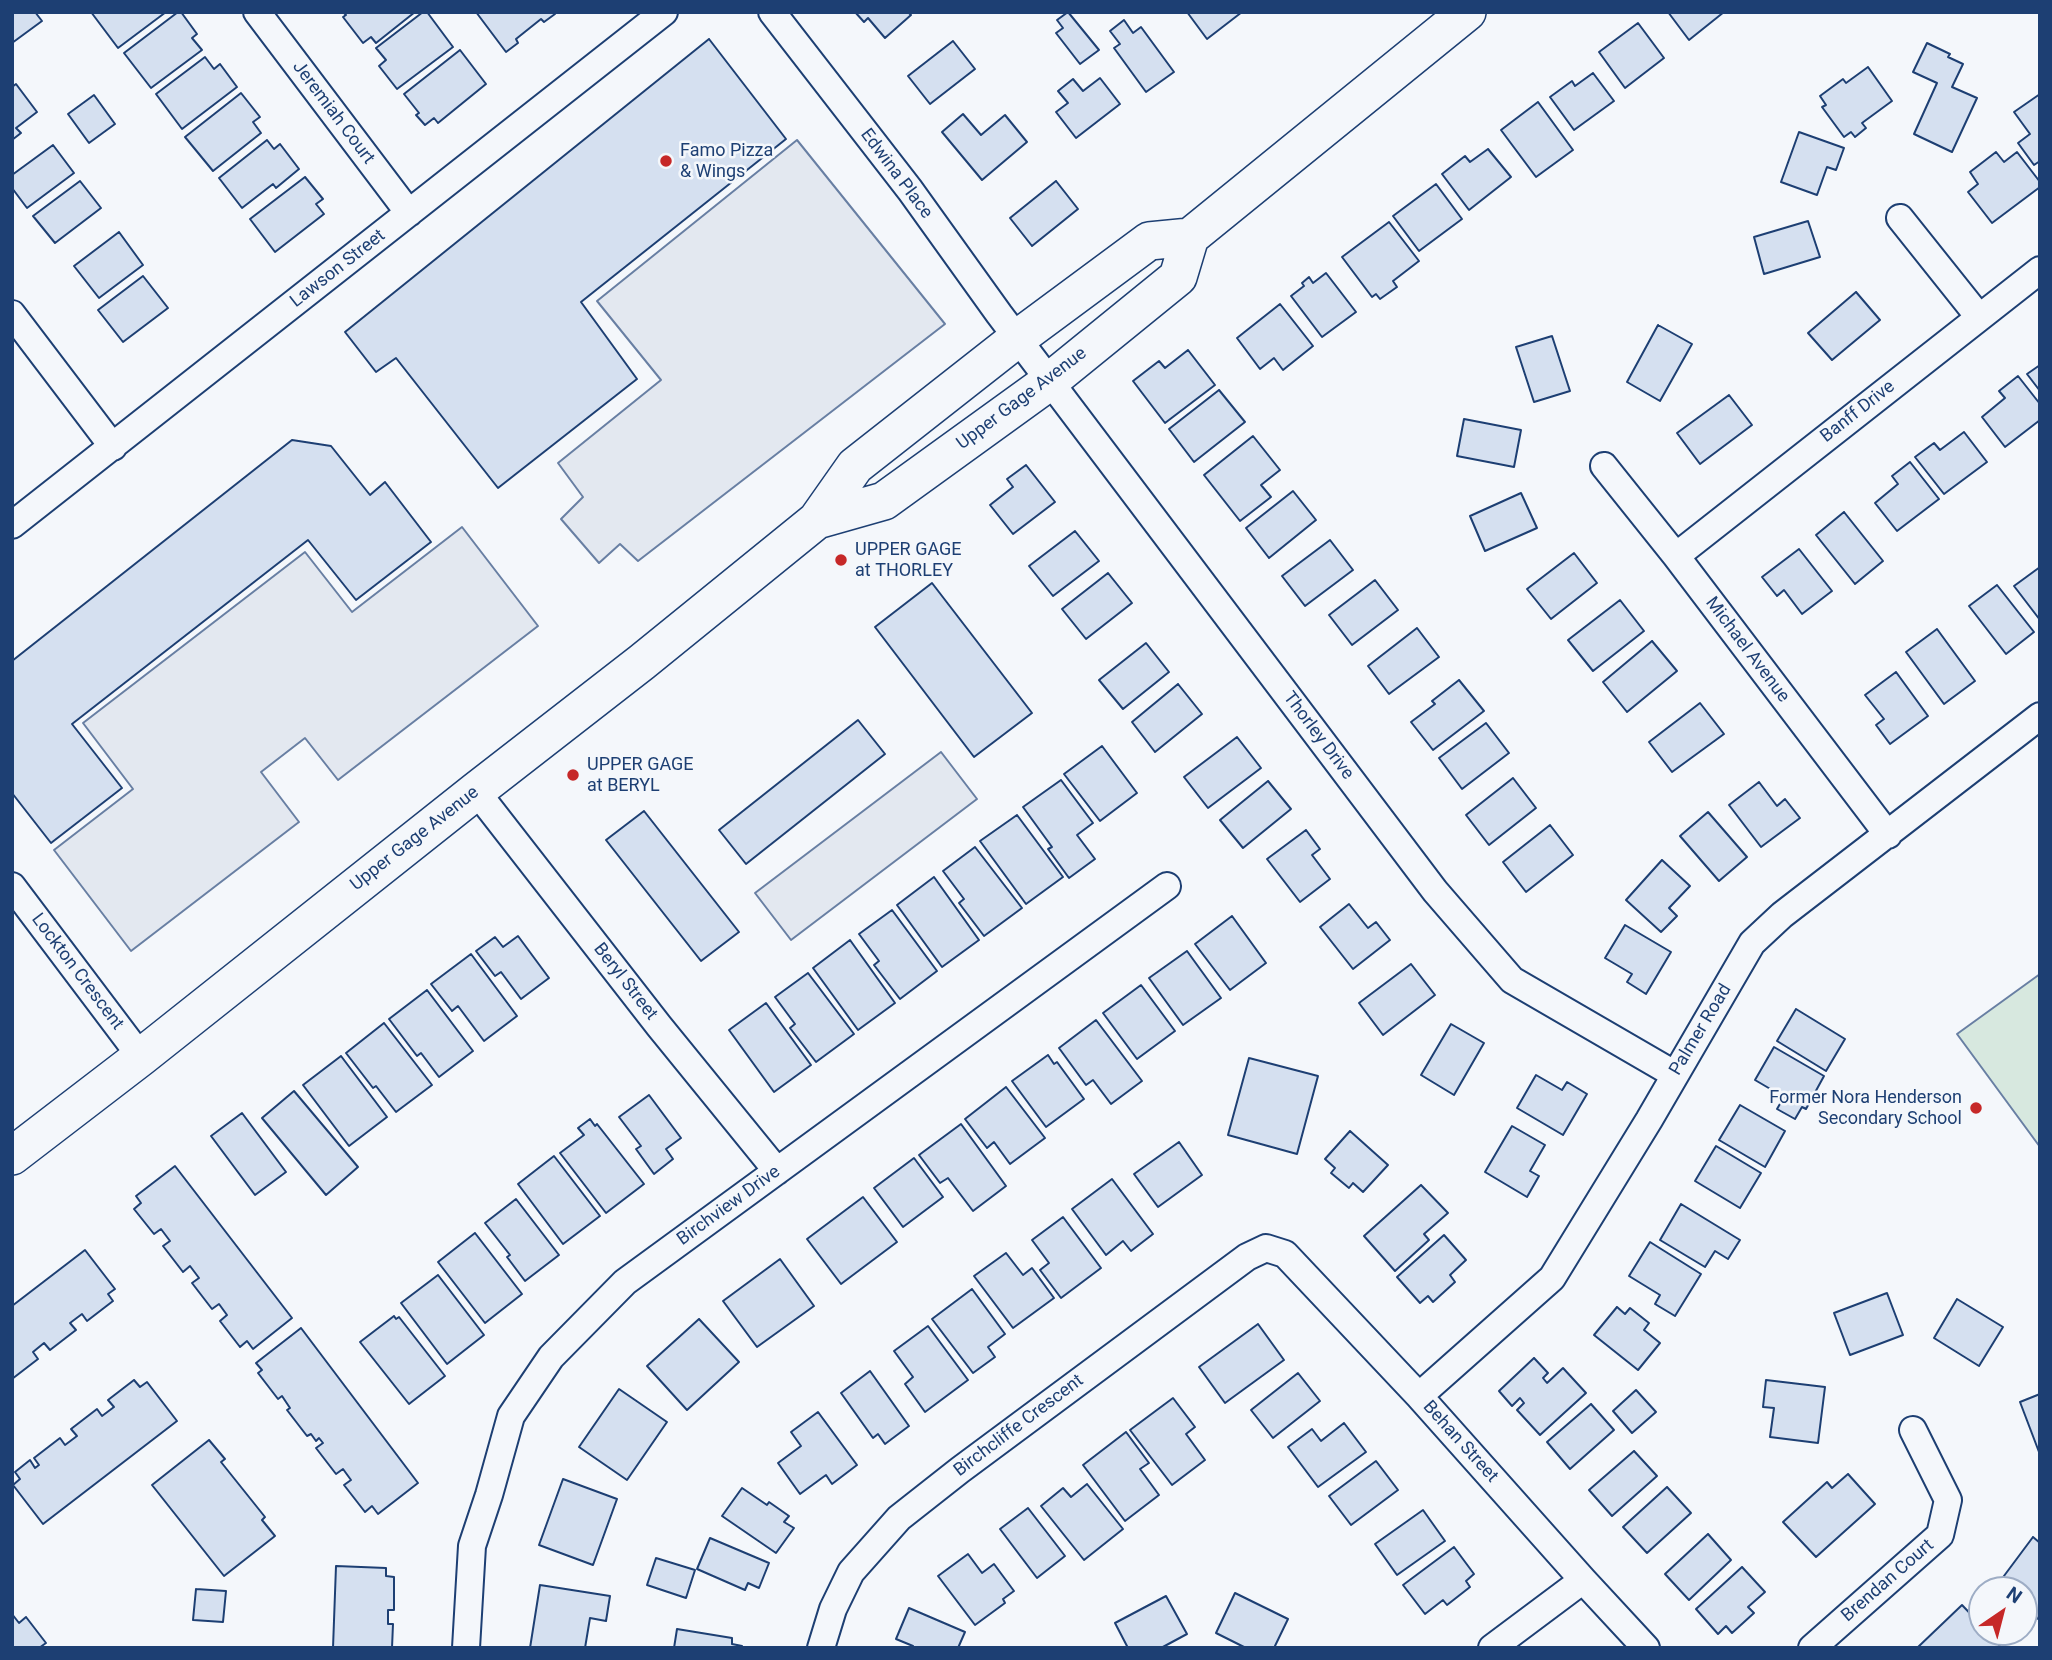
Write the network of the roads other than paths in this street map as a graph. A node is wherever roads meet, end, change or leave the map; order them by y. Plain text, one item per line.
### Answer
1 (257, 12) edge
2 (664, 12) edge
3 (772, 12) edge
4 (1466, 12) edge
5 (408, 213) junction
6 (1900, 218) dead end
7 (1190, 237) junction
8 (2040, 270) edge
9 (12, 314) edge
10 (1979, 317) junction
11 (1018, 338) junction
12 (1050, 381) junction
13 (113, 447) junction
14 (1604, 466) dead end
15 (817, 520) junction
16 (12, 525) edge
17 (1676, 556) junction
18 (2040, 716) edge
19 (476, 791) junction
20 (1888, 835) junction
21 (12, 886) edge
22 (1167, 886) dead end
23 (141, 1058) junction
24 (1674, 1074) junction
25 (12, 1156) edge
26 (777, 1171) junction
27 (1266, 1248) joint
28 (1419, 1396) junction
29 (1913, 1430) dead end
30 (1583, 1580) junction
31 (466, 1648) edge
32 (821, 1648) edge
33 (1492, 1648) edge
34 (1646, 1648) edge
35 (1812, 1648) edge

1 - 5 street, Jeremiah Court
2 - 5 street, Lawson Street
3 - 11 street, Edwina Place
4 - 7 main road
5 - 13 street, Lawson Street
6 - 10 street
7 - 11 main road, Upper Gage Avenue
7 - 12 main road, Upper Gage Avenue
8 - 10 street, Banff Drive
9 - 13 street
10 - 17 street, Banff Drive
11 - 12 street, Thorley Drive
11 - 15 main road, Upper Gage Avenue
12 - 15 main road, Upper Gage Avenue
12 - 24 street, Thorley Drive
13 - 16 street, Lawson Street
14 - 17 street, Michael Avenue
15 - 19 main road, Upper Gage Avenue
17 - 20 street, Michael Avenue
18 - 20 street, Palmer Road
19 - 23 main road, Upper Gage Avenue
19 - 26 street, Beryl Street
20 - 24 street, Palmer Road
21 - 23 street, Lockton Crescent
22 - 26 street, Birchview Drive
23 - 25 main road, Upper Gage Avenue
24 - 28 street, Palmer Road
26 - 31 street, Birchview Drive
27 - 28 street, Behan Street
27 - 32 street, Birchcliffe Crescent
28 - 30 street, Behan Street
29 - 35 street, Brendan Court
30 - 33 street
30 - 34 street, Behan Street

